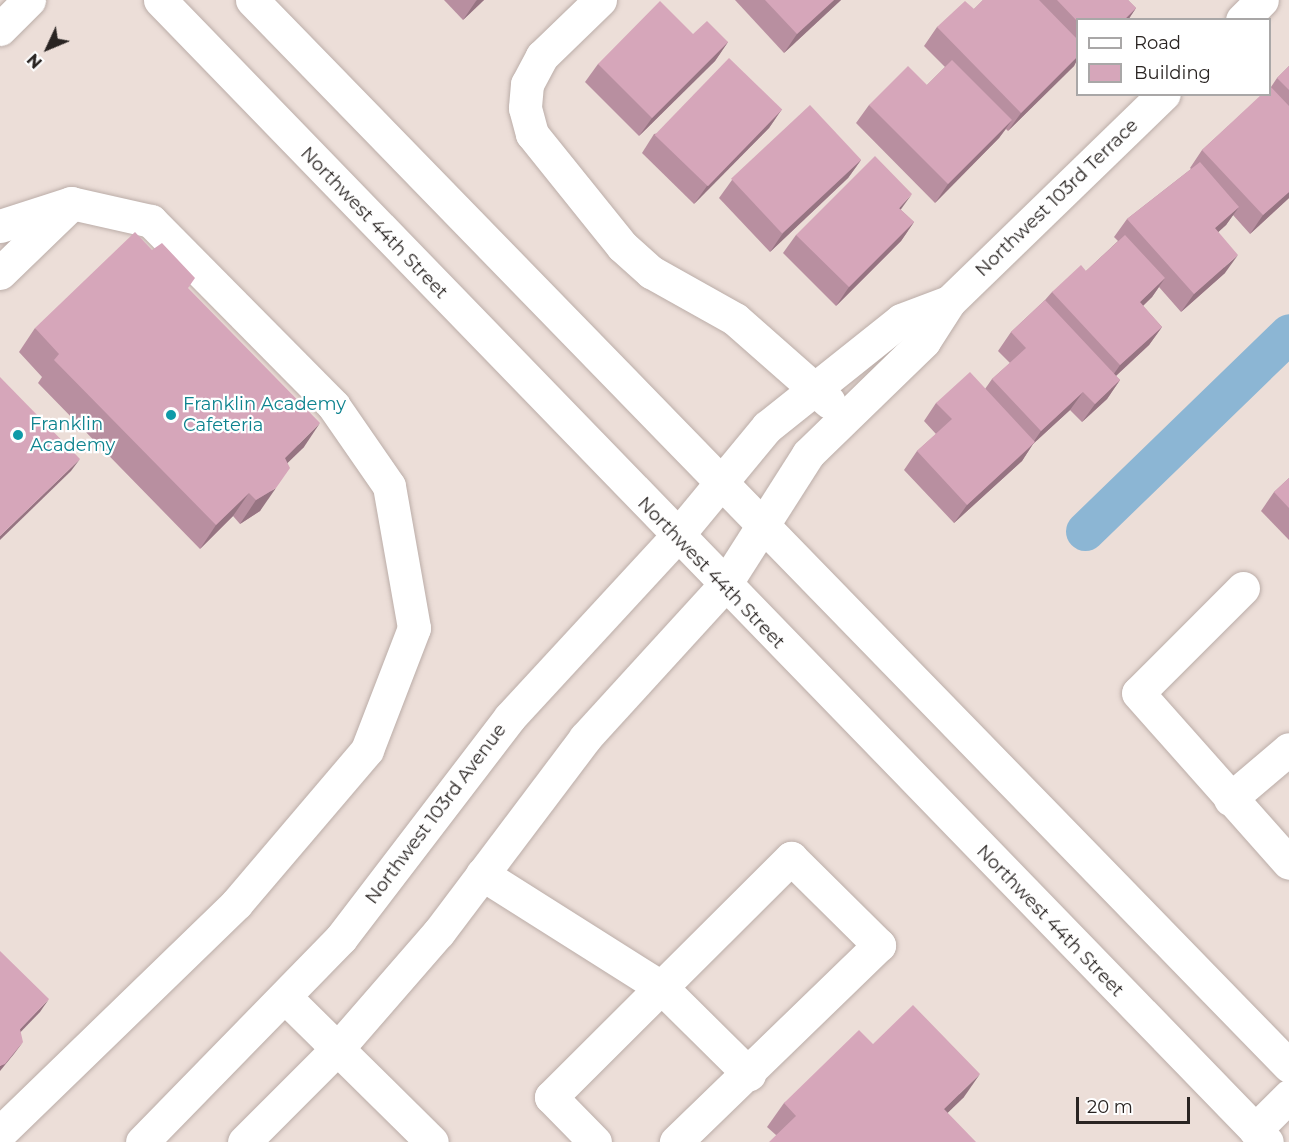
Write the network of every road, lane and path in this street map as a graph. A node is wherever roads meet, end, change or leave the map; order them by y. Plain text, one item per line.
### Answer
1 (29, 0) edge
2 (160, 0) edge
3 (252, 0) edge
4 (600, 0) edge
5 (1262, 0) edge
6 (1244, 18) edge
7 (0, 29) edge
8 (1162, 96) edge
9 (71, 204) junction
10 (0, 226) edge
11 (0, 273) edge
12 (950, 302) junction
13 (814, 387) junction
14 (844, 418) junction
15 (720, 478) junction
16 (761, 522) junction
17 (676, 537) junction
18 (724, 586) junction
19 (1243, 588) dead end
20 (1289, 749) edge
21 (1230, 799) junction
22 (1289, 862) edge
23 (482, 874) junction
24 (661, 987) junction
25 (285, 997) junction
26 (338, 1048) junction
27 (1289, 1066) edge
28 (749, 1074) junction
29 (1289, 1096) edge
30 (0, 1133) edge
31 (1261, 1136) edge
32 (142, 1142) edge
33 (244, 1142) edge
34 (432, 1142) edge
35 (595, 1142) edge
36 (676, 1142) edge

1 - 7 street
2 - 17 street, Northwest 44th Street
3 - 15 street
4 - 13 street
5 - 6 street
8 - 12 street, Northwest 103rd Terrace
9 - 10 street
9 - 11 street
9 - 30 street
12 - 13 street, Northwest 103rd Terrace
12 - 14 street, Northwest 103rd Terrace
13 - 14 street
13 - 15 street, Northwest 103rd Terrace
14 - 16 street, Northwest 103rd Terrace
15 - 16 street
15 - 17 street, Northwest 103rd Avenue
16 - 18 street
16 - 27 street
17 - 18 street, Northwest 44th Street
17 - 25 street, Northwest 103rd Avenue
18 - 23 street
18 - 31 street, Northwest 44th Street
19 - 21 street
20 - 21 street
21 - 22 street
23 - 24 street
23 - 26 street
24 - 28 street
24 - 28 street
24 - 35 street
25 - 26 street
25 - 32 street, Northwest 103rd Avenue
26 - 33 street
26 - 34 street
28 - 36 street
29 - 31 street

